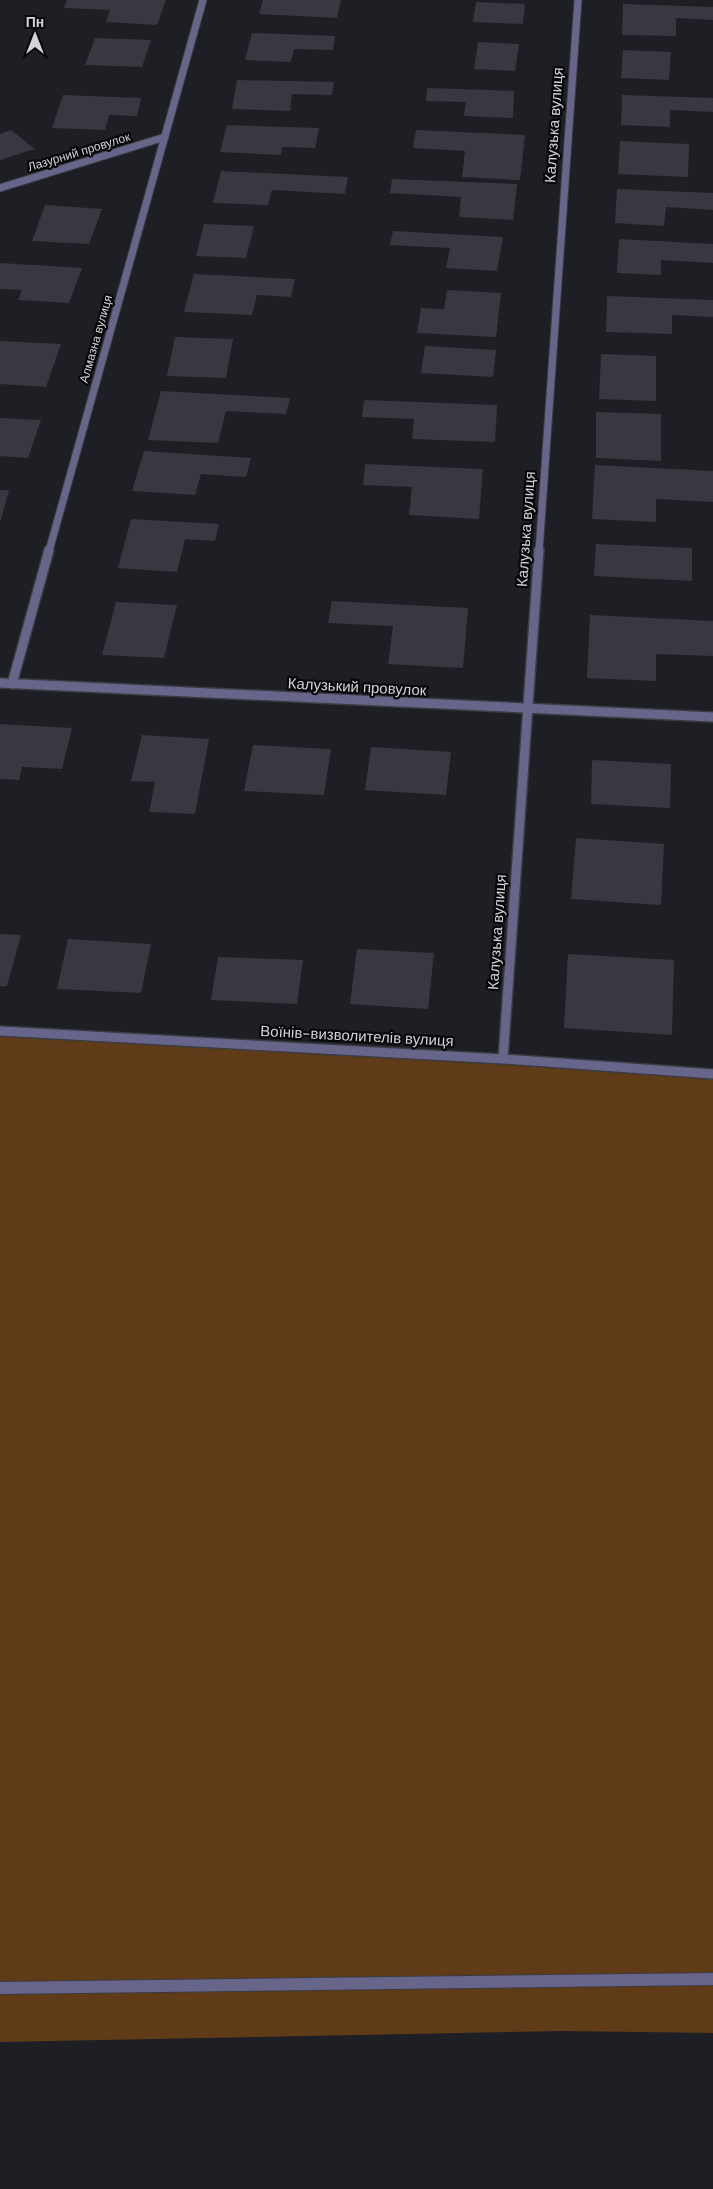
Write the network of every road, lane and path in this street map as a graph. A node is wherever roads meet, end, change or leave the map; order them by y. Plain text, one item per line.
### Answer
1 (203, 0) edge
2 (578, 0) edge
3 (164, 137) junction
4 (0, 188) edge
5 (0, 683) edge
6 (12, 684) junction
7 (528, 709) junction
8 (713, 717) edge
9 (0, 1031) edge
10 (503, 1059) junction
11 (713, 1074) edge
12 (713, 1979) edge
13 (0, 1988) edge

1 - 3 street, Алмазна вулиця
2 - 7 street, Калузька вулиця
3 - 4 street, Лазурний провулок
3 - 6 street, Алмазна вулиця
5 - 6 street, Калузький провулок
6 - 7 street, Калузький провулок
7 - 8 street, Калузький провулок
7 - 10 street, Калузька вулиця
9 - 10 street, Воїнів-визволителів вулиця
10 - 11 street, Воїнів-визволителів вулиця
12 - 13 street

